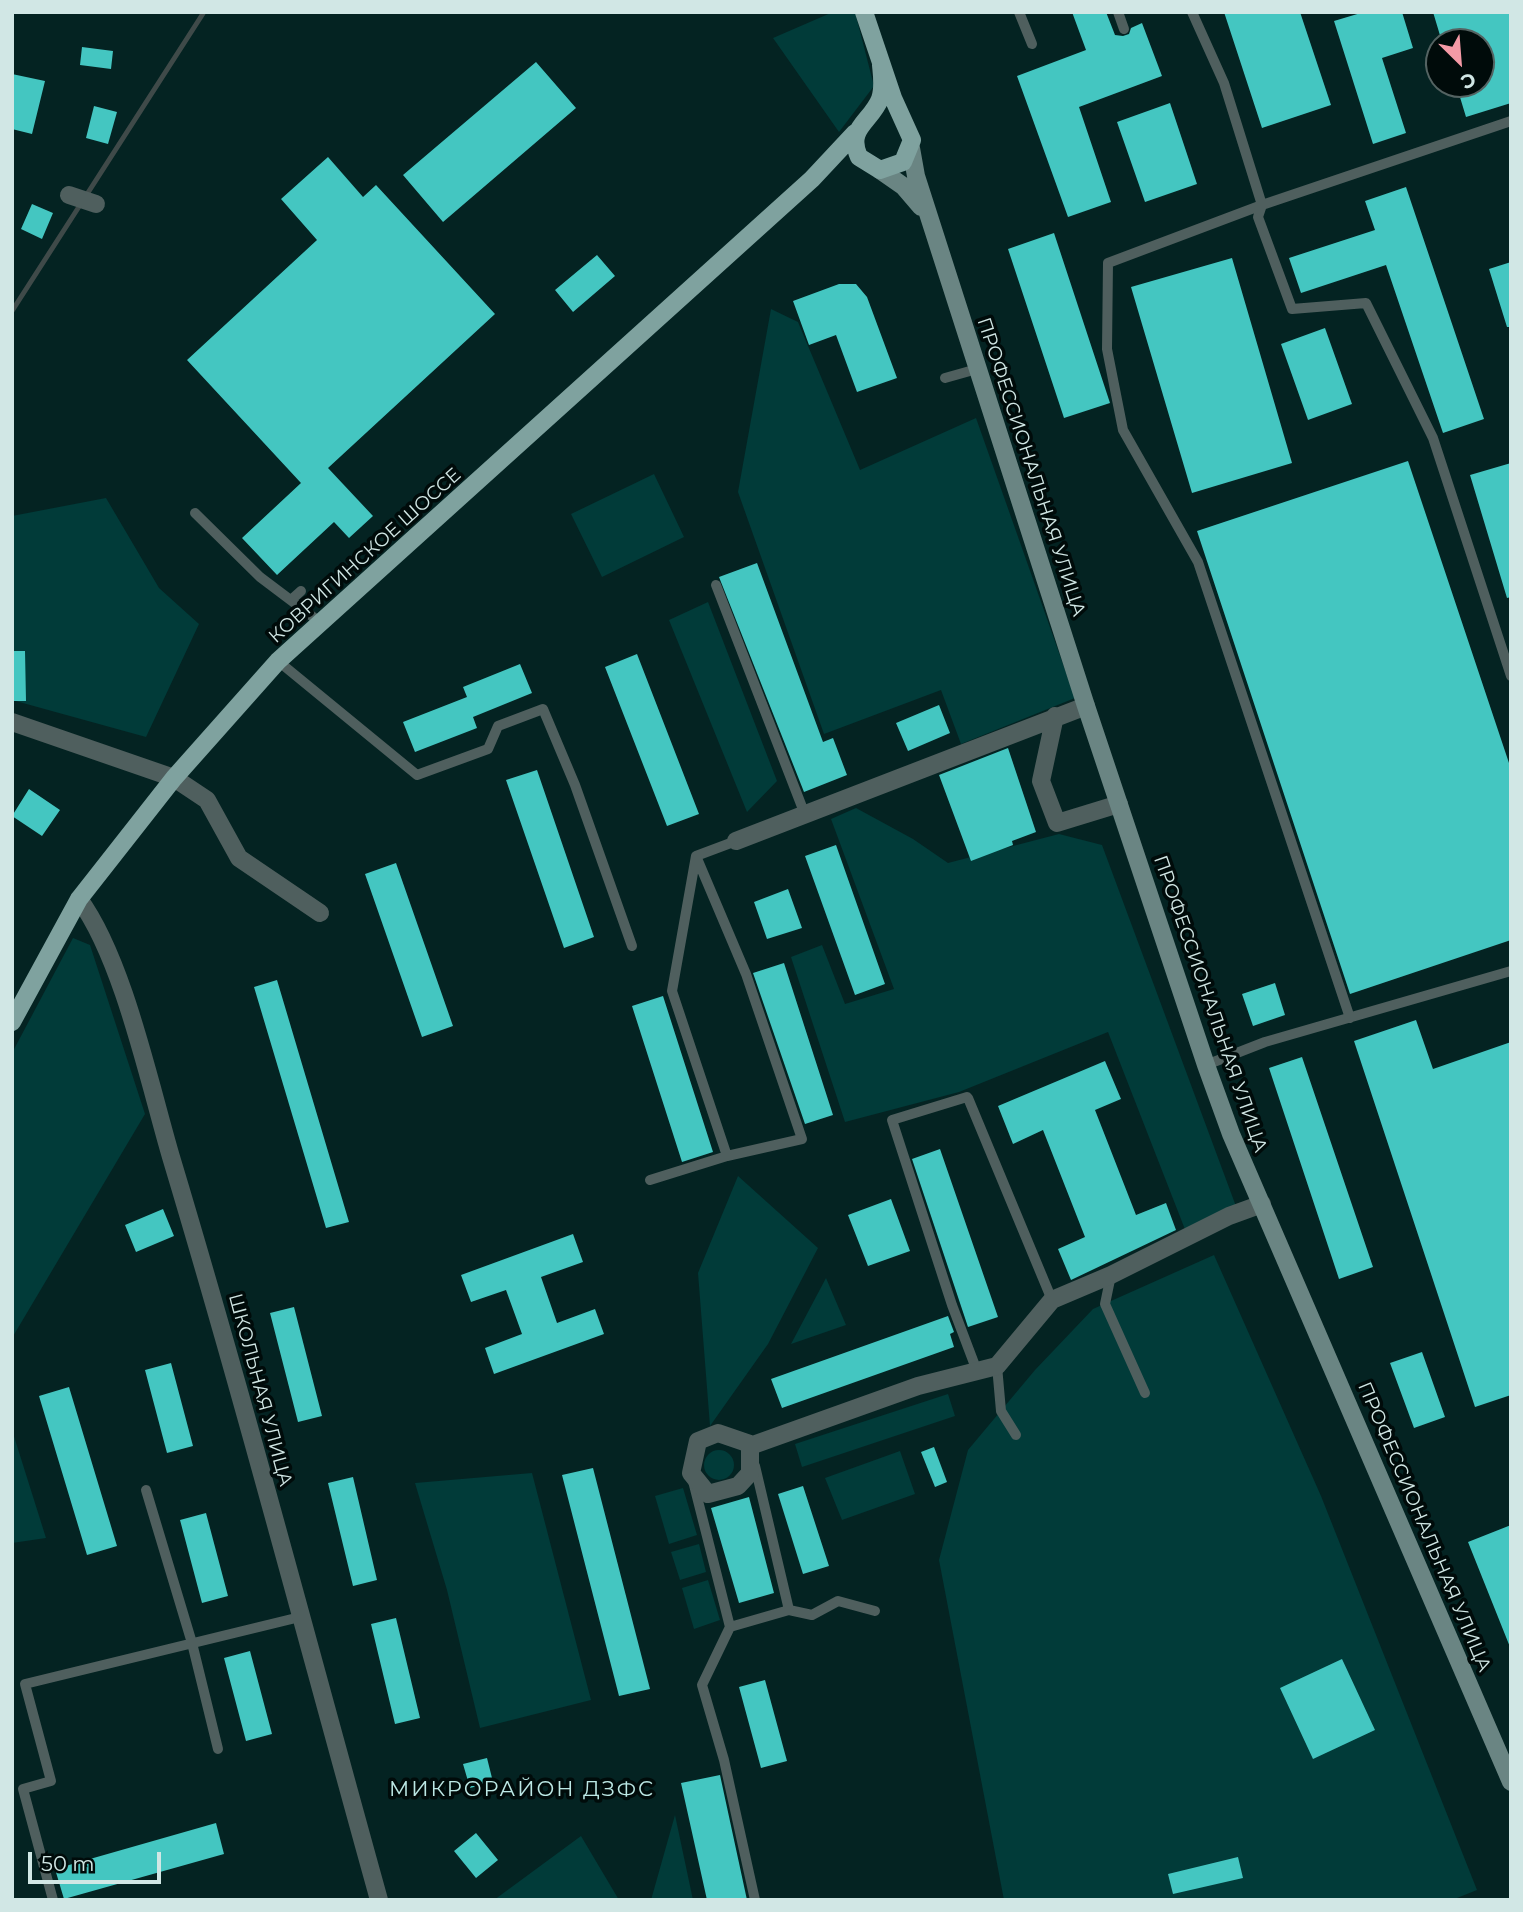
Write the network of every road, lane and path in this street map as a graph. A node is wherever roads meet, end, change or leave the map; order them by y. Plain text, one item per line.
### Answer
1 (864, 12) edge
2 (1019, 12) edge
3 (1118, 12) edge
4 (1192, 12) edge
5 (1125, 29) dead end
6 (1032, 44) dead end
7 (881, 65) junction
8 (871, 114) junction
9 (902, 118) junction
10 (1511, 121) edge
11 (855, 133) junction
12 (911, 148) junction
13 (872, 166) junction
14 (812, 179) junction
15 (69, 195) dead end
16 (96, 204) dead end
17 (1262, 205) junction
18 (929, 219) junction
19 (977, 369) junction
20 (945, 377) dead end
21 (195, 513) dead end
22 (716, 585) dead end
23 (301, 591) dead end
24 (290, 600) junction
25 (321, 623) junction
26 (278, 661) junction
27 (1511, 676) edge
28 (1086, 706) junction
29 (1055, 716) junction
30 (12, 722) edge
31 (174, 778) junction
32 (1119, 804) junction
33 (804, 812) junction
34 (736, 841) joint
35 (696, 856) junction
36 (79, 899) junction
37 (320, 913) dead end
38 (632, 946) dead end
39 (1511, 971) edge
40 (1350, 1018) junction
41 (12, 1022) edge
42 (1206, 1065) junction
43 (727, 1156) junction
44 (650, 1180) dead end
45 (1262, 1204) junction
46 (1111, 1275) junction
47 (1052, 1300) junction
48 (997, 1366) junction
49 (977, 1371) junction
50 (1145, 1393) dead end
51 (1016, 1435) dead end
52 (750, 1444) junction
53 (691, 1473) junction
54 (146, 1490) dead end
55 (789, 1610) junction
56 (875, 1611) dead end
57 (300, 1617) junction
58 (730, 1627) junction
59 (192, 1643) junction
60 (218, 1749) dead end
61 (1511, 1782) edge
62 (53, 1900) edge
63 (379, 1900) edge
64 (755, 1900) edge

1 - 7 main road, ПРОФЕССИОНАЛЬНАЯ УЛИЦА
2 - 6 lane
3 - 5 lane
4 - 17 lane
7 - 8 main road, ПРОФЕССИОНАЛЬНАЯ УЛИЦА
7 - 9 main road, ПРОФЕССИОНАЛЬНАЯ УЛИЦА
8 - 9 main road
8 - 11 main road, ПРОФЕССИОНАЛЬНАЯ УЛИЦА
9 - 12 main road, ПРОФЕССИОНАЛЬНАЯ УЛИЦА
10 - 17 lane
11 - 13 main road
11 - 14 main road, КОВРИГИНСКОЕ ШОССЕ
12 - 13 main road
12 - 18 main road, ПРОФЕССИОНАЛЬНАЯ УЛИЦА
13 - 14 main road, КОВРИГИНСКОЕ ШОССЕ
13 - 18 main road, ПРОФЕССИОНАЛЬНАЯ УЛИЦА
14 - 25 main road, КОВРИГИНСКОЕ ШОССЕ
15 - 16 street
17 - 27 lane
17 - 40 lane
18 - 19 main road, ПРОФЕССИОНАЛЬНАЯ УЛИЦА
19 - 20 lane
19 - 28 main road, ПРОФЕССИОНАЛЬНАЯ УЛИЦА
21 - 24 lane
22 - 33 lane
23 - 24 lane
24 - 25 lane
25 - 26 main road, КОВРИГИНСКОЕ ШОССЕ
26 - 31 main road, КОВРИГИНСКОЕ ШОССЕ
26 - 38 lane
28 - 29 street
28 - 32 main road, ПРОФЕССИОНАЛЬНАЯ УЛИЦА
29 - 32 street
29 - 33 street
30 - 31 street
31 - 36 main road, КОВРИГИНСКОЕ ШОССЕ
31 - 37 street
32 - 42 main road, ПРОФЕССИОНАЛЬНАЯ УЛИЦА
33 - 34 street
34 - 35 lane
35 - 43 lane
35 - 43 lane
36 - 41 main road, КОВРИГИНСКОЕ ШОССЕ
36 - 57 street, ШКОЛЬНАЯ УЛИЦА
39 - 40 lane
40 - 42 lane
42 - 45 main road, ПРОФЕССИОНАЛЬНАЯ УЛИЦА
43 - 44 lane
45 - 46 street
45 - 61 main road, ПРОФЕССИОНАЛЬНАЯ УЛИЦА
46 - 47 street
46 - 50 lane
47 - 48 street
47 - 49 lane
48 - 49 street
48 - 51 lane
49 - 52 street
52 - 53 street
52 - 53 street
52 - 55 lane
53 - 58 lane
54 - 59 lane
55 - 56 lane
55 - 58 lane
57 - 59 lane
57 - 63 street, ШКОЛЬНАЯ УЛИЦА
58 - 64 lane
59 - 60 lane
59 - 62 lane

